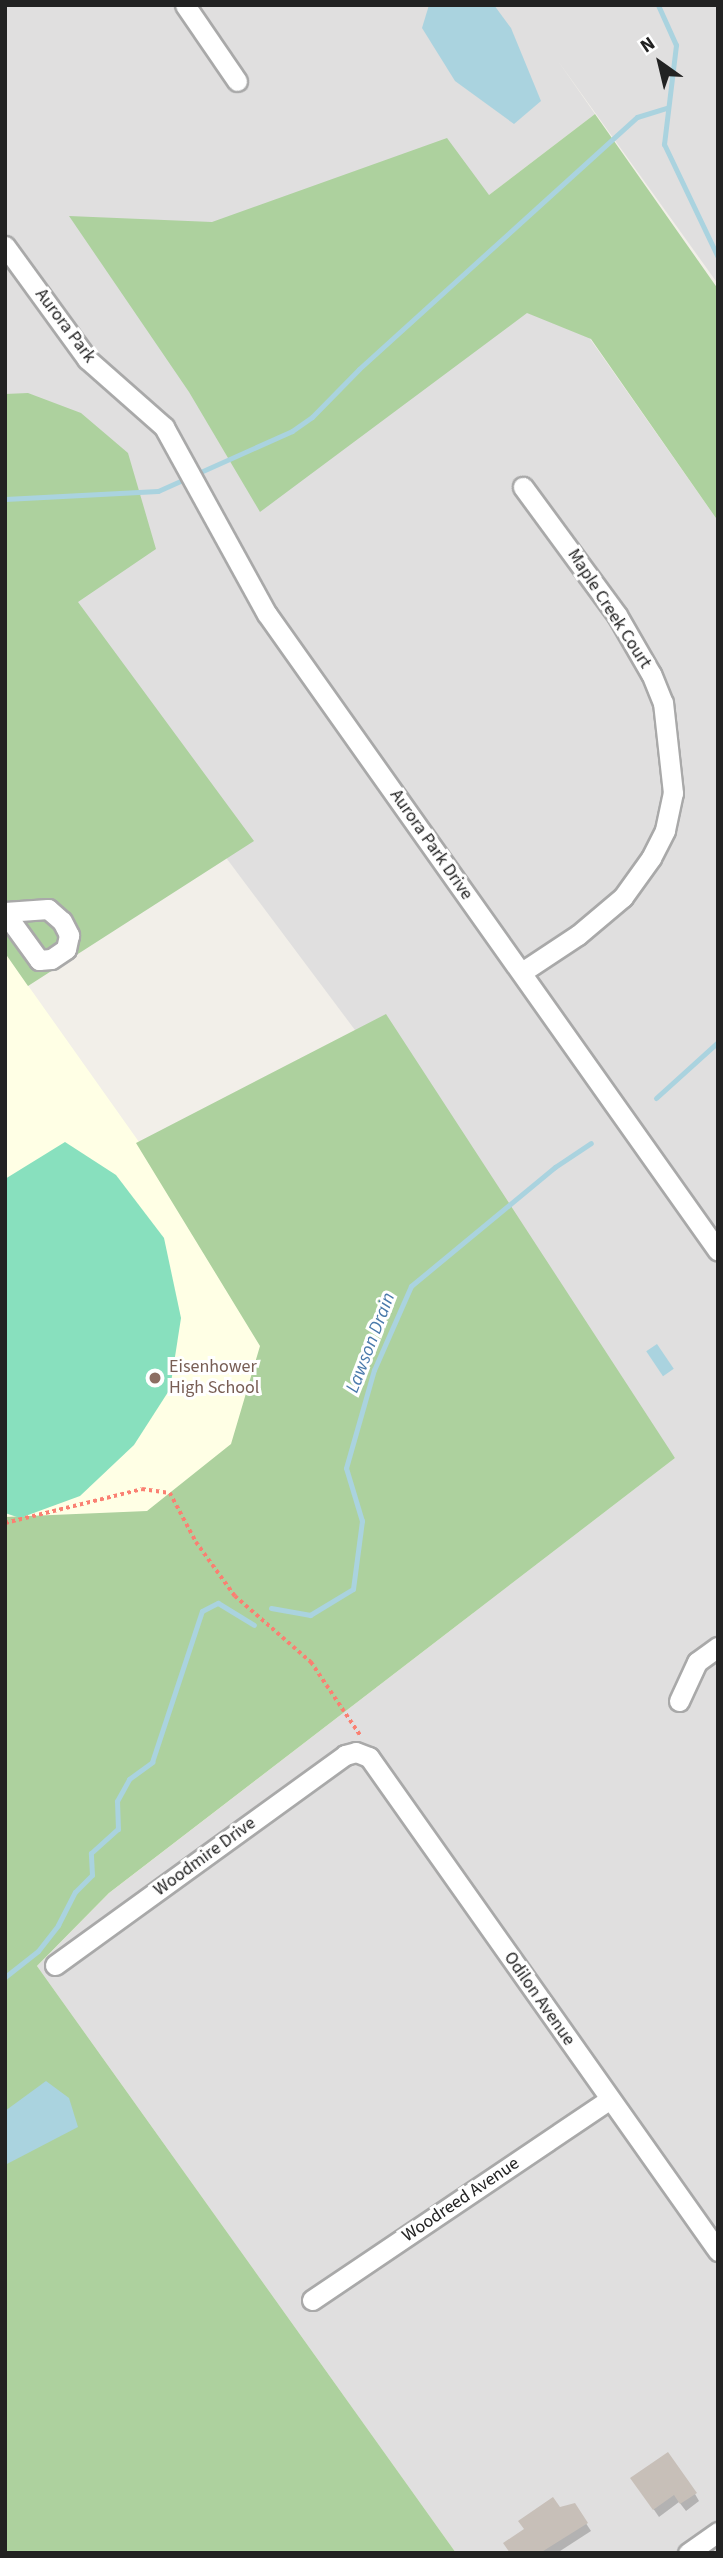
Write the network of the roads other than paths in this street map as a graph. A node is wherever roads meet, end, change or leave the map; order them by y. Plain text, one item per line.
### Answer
1 (185, 5) edge
2 (237, 81) dead end
3 (5, 246) edge
4 (164, 427) joint
5 (523, 487) dead end
6 (522, 972) junction
7 (718, 1251) edge
8 (718, 1647) edge
9 (679, 1701) dead end
10 (363, 1755) joint
11 (55, 1965) dead end
12 (609, 2100) junction
13 (718, 2251) edge
14 (312, 2300) dead end
15 (718, 2532) edge
16 (688, 2553) edge

1 - 2 street
3 - 4 street, Aurora Park
4 - 6 street, Aurora Park Drive
5 - 6 street, Maple Creek Court
6 - 7 street, Aurora Park Drive
8 - 9 street
10 - 11 street, Woodmire Drive
10 - 12 street, Odilon Avenue
12 - 13 street, Odilon Avenue
12 - 14 street, Woodreed Avenue
15 - 16 street

